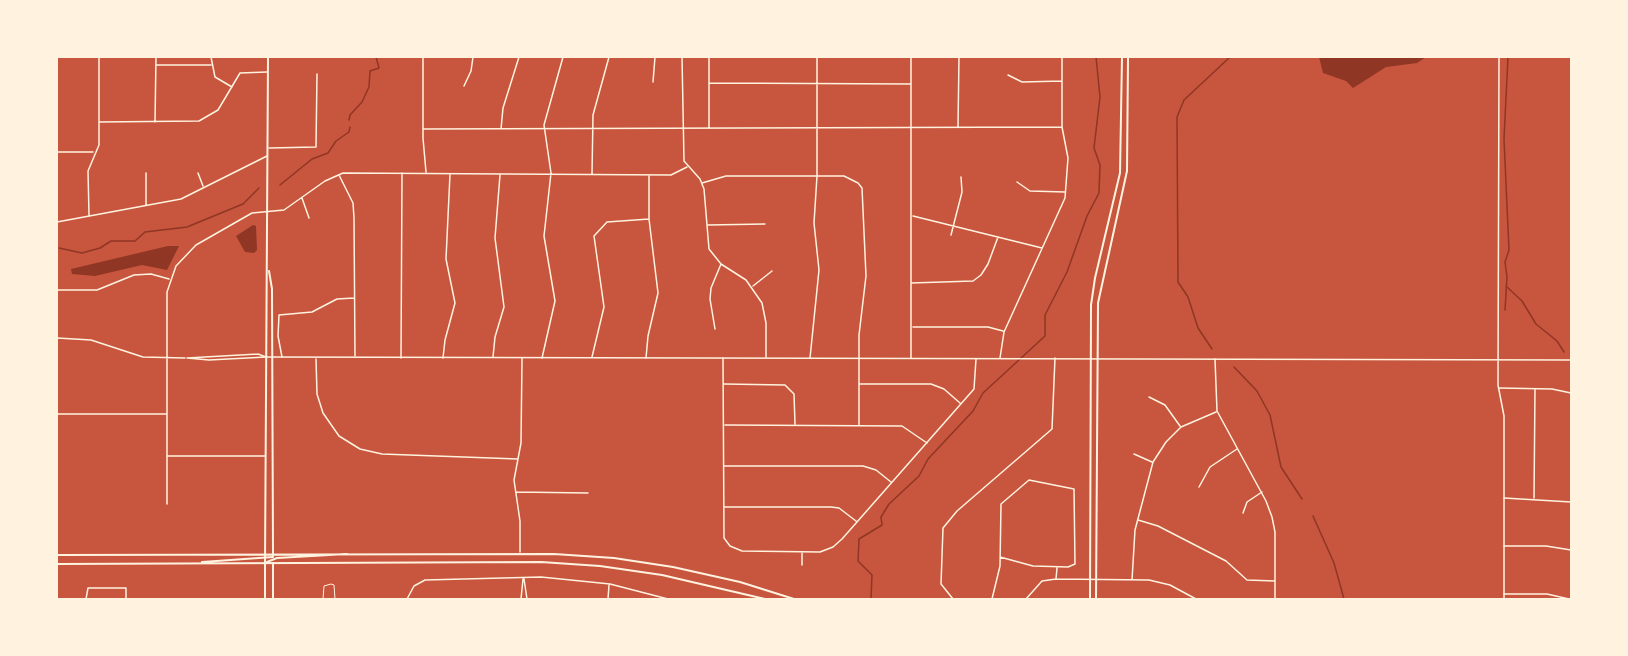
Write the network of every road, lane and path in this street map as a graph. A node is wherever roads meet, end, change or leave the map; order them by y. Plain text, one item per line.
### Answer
1 (99, 57) edge
2 (156, 57) edge
3 (211, 57) edge
4 (268, 57) edge
5 (423, 57) edge
6 (473, 57) edge
7 (519, 57) edge
8 (563, 57) edge
9 (609, 57) edge
10 (655, 57) edge
11 (682, 57) edge
12 (709, 57) edge
13 (817, 57) edge
14 (912, 57) edge
15 (959, 57) edge
16 (1062, 57) edge
17 (1122, 57) edge
18 (1128, 57) edge
19 (1499, 57) edge
20 (156, 65) junction
21 (211, 65) junction
22 (268, 72) junction
23 (317, 74) dead end
24 (1008, 75) dead end
25 (1062, 81) junction
26 (653, 82) dead end
27 (709, 83) junction
28 (817, 83) junction
29 (911, 84) junction
30 (464, 86) dead end
31 (232, 87) junction
32 (99, 122) junction
33 (155, 122) junction
34 (1062, 127) junction
35 (591, 128) junction
36 (682, 128) junction
37 (709, 128) junction
38 (817, 128) junction
39 (911, 128) junction
40 (958, 128) junction
41 (423, 129) junction
42 (501, 129) junction
43 (543, 129) junction
44 (268, 147) junction
45 (57, 152) edge
46 (94, 152) junction
47 (268, 156) junction
48 (687, 167) junction
49 (198, 172) dead end
50 (402, 172) junction
51 (426, 172) junction
52 (146, 173) dead end
53 (450, 173) junction
54 (339, 175) junction
55 (500, 175) junction
56 (551, 175) junction
57 (592, 175) junction
58 (649, 175) junction
59 (817, 176) junction
60 (961, 177) dead end
61 (1017, 182) dead end
62 (702, 183) junction
63 (204, 187) junction
64 (1066, 192) junction
65 (302, 198) junction
66 (146, 206) junction
67 (268, 212) junction
68 (89, 216) junction
69 (912, 216) junction
70 (309, 218) dead end
71 (649, 219) junction
72 (57, 222) edge
73 (765, 224) dead end
74 (953, 224) junction
75 (707, 225) junction
76 (951, 235) dead end
77 (999, 236) junction
78 (1043, 248) junction
79 (721, 264) junction
80 (268, 265) junction
81 (771, 271) dead end
82 (170, 279) junction
83 (911, 283) junction
84 (752, 286) junction
85 (57, 291) edge
86 (355, 298) junction
87 (911, 327) junction
88 (715, 329) dead end
89 (1004, 332) junction
90 (57, 338) edge
91 (221, 355) junction
92 (266, 357) junction
93 (272, 357) junction
94 (167, 358) junction
95 (187, 358) junction
96 (282, 358) junction
97 (316, 358) junction
98 (355, 358) junction
99 (401, 358) junction
100 (443, 358) junction
101 (493, 358) junction
102 (522, 358) junction
103 (542, 358) junction
104 (592, 358) junction
105 (646, 358) junction
106 (723, 358) junction
107 (766, 358) junction
108 (810, 358) junction
109 (859, 358) junction
110 (911, 358) junction
111 (976, 358) junction
112 (1000, 358) junction
113 (1055, 358) junction
114 (1090, 358) junction
115 (1097, 358) junction
116 (1215, 358) junction
117 (211, 360) junction
118 (1498, 360) junction
119 (1571, 360) edge
120 (723, 384) junction
121 (859, 384) junction
122 (1499, 388) junction
123 (1535, 389) junction
124 (1571, 393) edge
125 (1149, 397) dead end
126 (961, 403) junction
127 (1217, 411) junction
128 (57, 414) edge
129 (167, 414) junction
130 (724, 425) junction
131 (795, 425) junction
132 (859, 425) junction
133 (1181, 428) junction
134 (927, 442) junction
135 (1238, 449) junction
136 (1134, 453) dead end
137 (168, 456) junction
138 (265, 456) junction
139 (518, 459) junction
140 (1153, 462) junction
141 (723, 465) junction
142 (892, 482) junction
143 (1199, 487) dead end
144 (515, 492) junction
145 (1262, 492) junction
146 (588, 493) dead end
147 (1504, 498) junction
148 (1534, 498) junction
149 (1571, 502) edge
150 (167, 504) dead end
151 (723, 507) junction
152 (1243, 513) dead end
153 (1137, 519) junction
154 (856, 522) junction
155 (1504, 546) junction
156 (1571, 550) edge
157 (520, 552) junction
158 (802, 552) junction
159 (265, 554) junction
160 (57, 555) edge
161 (1000, 557) junction
162 (265, 558) junction
163 (273, 558) junction
164 (265, 563) junction
165 (57, 564) edge
166 (193, 564) junction
167 (802, 566) dead end
168 (1057, 567) junction
169 (523, 578) junction
170 (1056, 579) junction
171 (1090, 580) junction
172 (1096, 580) junction
173 (1132, 580) junction
174 (1275, 581) junction
175 (610, 584) junction
176 (1504, 594) junction
177 (86, 599) edge
178 (126, 599) edge
179 (265, 599) edge
180 (273, 599) edge
181 (323, 599) edge
182 (334, 599) edge
183 (407, 599) edge
184 (520, 599) edge
185 (527, 599) edge
186 (608, 599) edge
187 (669, 599) edge
188 (765, 599) edge
189 (794, 599) edge
190 (953, 599) edge
191 (992, 599) edge
192 (1026, 599) edge
193 (1090, 599) edge
194 (1096, 599) edge
195 (1196, 599) edge
196 (1275, 599) edge
197 (1504, 599) edge
198 (1569, 599) edge

1 - 32 street
2 - 20 street
3 - 21 street
4 - 22 main road
5 - 41 street
6 - 30 street
7 - 42 street
8 - 43 street
9 - 35 street
10 - 26 street
11 - 36 street
12 - 27 street
13 - 28 street
14 - 29 street
15 - 40 street
16 - 25 street
17 - 114 main road
18 - 115 main road
19 - 118 street
20 - 21 street
20 - 33 street
21 - 31 street
22 - 31 street
22 - 44 main road
23 - 44 street
24 - 25 street
25 - 34 street
27 - 28 street
27 - 37 street
28 - 29 street
28 - 38 street
29 - 39 street
31 - 33 street
32 - 33 street
32 - 46 street
34 - 40 street
34 - 64 street
35 - 36 street
35 - 43 street
35 - 57 street
36 - 37 street
36 - 48 street
37 - 38 street
38 - 39 street
38 - 59 street
39 - 40 street
39 - 69 street
41 - 42 street
41 - 51 street
42 - 43 street
43 - 56 street
44 - 47 main road
45 - 46 street
46 - 68 street
47 - 63 street
47 - 67 main road
48 - 58 street
48 - 62 street
49 - 63 street
50 - 51 street
50 - 54 street
50 - 99 street
51 - 53 street
52 - 66 street
53 - 55 street
53 - 100 street
54 - 65 street
54 - 86 street
55 - 56 street
55 - 101 street
56 - 57 street
56 - 103 street
57 - 58 street
58 - 71 street
59 - 62 street
59 - 108 street
59 - 109 street
60 - 74 street
61 - 64 street
62 - 75 street
63 - 66 street
64 - 78 street
65 - 67 street
65 - 70 street
66 - 68 street
67 - 80 main road
67 - 82 street
68 - 72 street
69 - 74 street
69 - 83 street
71 - 104 street
71 - 105 street
73 - 75 street
74 - 76 street
74 - 77 street
75 - 79 street
77 - 78 street
77 - 83 street
78 - 89 street
79 - 84 street
79 - 88 street
80 - 92 main road
80 - 93 main road
81 - 84 street
82 - 85 street
82 - 94 street
83 - 87 street
84 - 107 street
86 - 96 street
86 - 98 street
87 - 89 street
87 - 110 street
89 - 112 street
90 - 94 street
91 - 92 street
91 - 95 street
91 - 117 street
92 - 93 street
92 - 117 street
92 - 138 main road
93 - 96 street
93 - 163 main road
94 - 95 street
94 - 129 street
95 - 117 street
96 - 97 street
97 - 98 street
97 - 139 street
98 - 99 street
99 - 100 street
100 - 101 street
101 - 102 street
102 - 103 street
102 - 139 street
103 - 104 street
104 - 105 street
105 - 106 street
106 - 107 street
106 - 120 street
107 - 108 street
108 - 109 street
109 - 110 street
109 - 121 street
110 - 111 street
111 - 112 street
111 - 126 street
112 - 113 street
113 - 114 street
113 - 190 street
114 - 115 street
114 - 171 main road
115 - 116 street
115 - 172 main road
116 - 118 street
116 - 127 street
118 - 119 street
118 - 122 street
120 - 130 street
120 - 131 street
121 - 126 street
121 - 132 street
122 - 123 street
122 - 147 street
123 - 124 street
123 - 148 street
125 - 133 street
126 - 134 street
127 - 133 street
127 - 135 street
128 - 129 street
129 - 137 street
130 - 131 street
130 - 141 street
131 - 132 street
132 - 134 street
133 - 140 street
134 - 142 street
135 - 143 street
135 - 145 street
136 - 140 street
137 - 138 street
137 - 150 street
138 - 159 main road
139 - 144 street
140 - 153 street
141 - 142 street
141 - 151 street
142 - 154 street
144 - 146 street
144 - 157 street
145 - 152 street
145 - 174 street
147 - 148 street
147 - 155 street
148 - 149 street
151 - 154 street
151 - 158 street
153 - 173 street
153 - 174 street
154 - 158 street
155 - 156 street
155 - 176 street
157 - 163 main road
157 - 189 main road
158 - 167 street
159 - 160 main road
159 - 162 main road
159 - 163 main road
161 - 168 street
161 - 168 street
161 - 191 street
162 - 163 main road
162 - 164 main road
162 - 166 main road
163 - 164 main road
163 - 180 main road
163 - 188 main road
164 - 166 main road
164 - 179 main road
165 - 166 main road
168 - 170 street
169 - 175 street
169 - 183 street
169 - 184 street
169 - 185 street
170 - 171 street
170 - 192 street
171 - 172 street
171 - 193 main road
172 - 173 street
172 - 194 main road
173 - 195 street
174 - 196 street
175 - 186 street
175 - 187 street
176 - 197 street
176 - 198 street
177 - 178 street
181 - 182 lane

